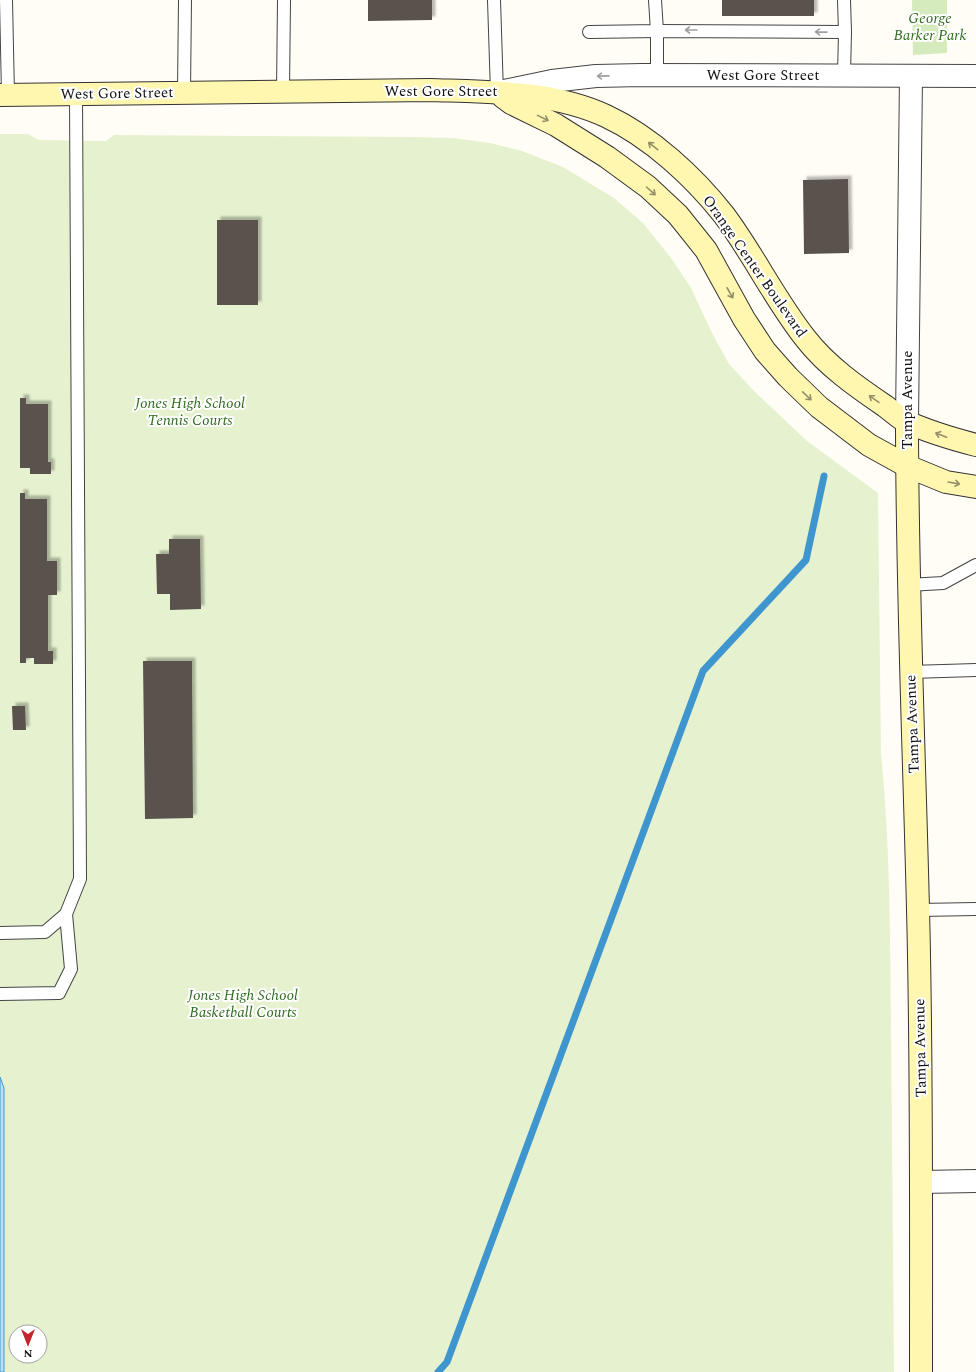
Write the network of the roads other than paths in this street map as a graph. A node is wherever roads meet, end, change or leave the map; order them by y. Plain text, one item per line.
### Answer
1 (6, 0) edge
2 (185, 0) edge
3 (284, 0) edge
4 (494, 0) edge
5 (654, 0) edge
6 (844, 0) edge
7 (657, 31) junction
8 (589, 32) dead end
9 (845, 32) junction
10 (650, 75) junction
11 (844, 75) junction
12 (911, 76) junction
13 (976, 76) edge
14 (184, 92) junction
15 (283, 92) junction
16 (497, 93) junction
17 (76, 94) junction
18 (4, 95) edge
19 (907, 421) junction
20 (976, 445) edge
21 (907, 466) junction
22 (976, 487) edge
23 (976, 565) edge
24 (908, 585) junction
25 (976, 670) edge
26 (910, 672) junction
27 (976, 909) edge
28 (918, 910) junction
29 (66, 914) junction
30 (0, 932) edge
31 (0, 994) edge
32 (976, 1181) edge
33 (921, 1182) junction
34 (921, 1372) edge

1 - 18 lane
2 - 14 lane
3 - 15 lane
4 - 16 lane
5 - 7 lane
6 - 9 lane
7 - 8 lane
9 -> 7 lane
7 - 10 lane
9 - 11 lane
10 - 11 street, West Gore Street
10 -> 16 street, West Gore Street
11 - 12 street, West Gore Street
12 - 13 street, West Gore Street
12 - 19 street, Tampa Avenue
14 - 15 street, West Gore Street
14 - 17 street, West Gore Street
15 - 16 street, West Gore Street
19 -> 16 street, Orange Center Boulevard
16 -> 21 street, Orange Center Boulevard
17 - 18 street, West Gore Street
17 - 29 lane
20 -> 19 street, Orange Center Boulevard
19 - 21 street, Tampa Avenue
21 -> 22 street, Orange Center Boulevard
21 - 24 street, Tampa Avenue
23 - 24 lane
24 - 26 street, Tampa Avenue
25 - 26 lane
26 - 28 street, Tampa Avenue
27 - 28 lane
28 - 33 street, Tampa Avenue
29 - 30 lane
29 - 31 lane
32 - 33 street
33 - 34 street, Tampa Avenue

